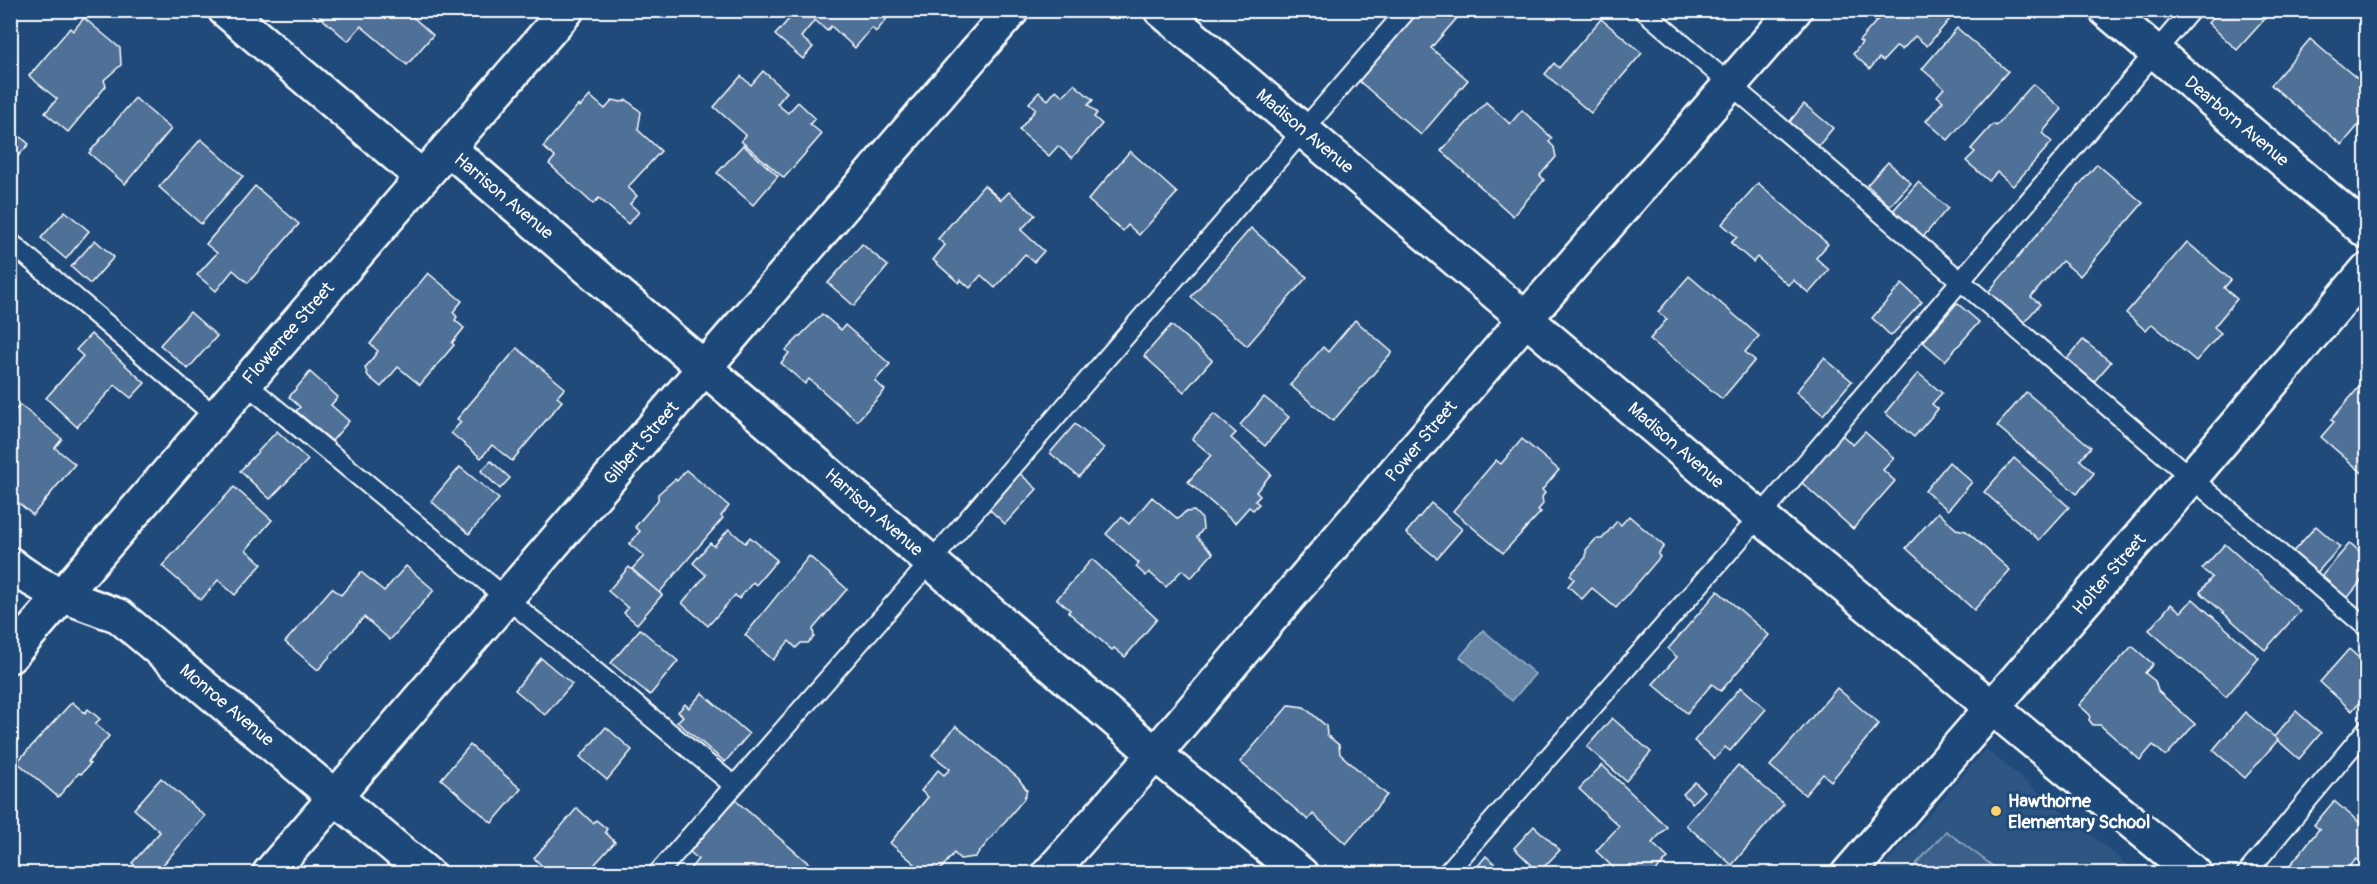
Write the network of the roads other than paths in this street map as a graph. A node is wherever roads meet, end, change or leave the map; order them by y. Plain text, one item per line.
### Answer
1 (225, 10) edge
2 (567, 10) edge
3 (1012, 10) edge
4 (1161, 10) edge
5 (1407, 10) edge
6 (1643, 10) edge
7 (1795, 10) edge
8 (2106, 10) edge
9 (2191, 10) edge
10 (2156, 52) junction
11 (1730, 84) junction
12 (1303, 129) junction
13 (448, 148) junction
14 (422, 177) junction
15 (2367, 231) edge
16 (10, 242) edge
17 (2367, 271) edge
18 (1961, 281) junction
19 (1527, 317) junction
20 (706, 368) junction
21 (245, 384) junction
22 (216, 417) junction
23 (2191, 478) junction
24 (1760, 517) junction
25 (931, 561) junction
26 (10, 564) edge
27 (63, 596) junction
28 (507, 598) junction
29 (2367, 627) edge
30 (10, 656) edge
31 (1992, 709) junction
32 (2367, 730) edge
33 (1155, 754) junction
34 (732, 784) junction
35 (335, 796) junction
36 (269, 873) edge
37 (427, 873) edge
38 (657, 873) edge
39 (1049, 873) edge
40 (1301, 873) edge
41 (1446, 873) edge
42 (1848, 873) edge
43 (2195, 873) edge
44 (2246, 873) edge

1 - 14 street
2 - 13 street, Flowerree Street
3 - 20 street, Gilbert Street
4 - 12 street, Madison Avenue
5 - 12 lane
6 - 11 lane
7 - 11 street, Power Street
8 - 10 street, Dearborn Avenue
9 - 10 lane
10 - 15 street, Dearborn Avenue
10 - 18 lane
11 - 18 lane
11 - 19 street, Power Street
12 - 19 street, Madison Avenue
12 - 25 lane
13 - 14 street, Flowerree Street
13 - 20 street, Harrison Avenue
14 - 21 street, Flowerree Street
16 - 22 lane
17 - 23 street, Holter Street
18 - 23 lane
18 - 24 lane
19 - 24 street, Madison Avenue
19 - 33 street, Power Street
20 - 25 street, Harrison Avenue
20 - 28 street, Gilbert Street
21 - 22 street, Flowerree Street
21 - 28 lane
22 - 27 street, Flowerree Street
23 - 29 lane
23 - 31 street, Holter Street
24 - 31 street, Madison Avenue
24 - 41 lane
25 - 33 street, Harrison Avenue
25 - 34 lane
26 - 27 street, Monroe Avenue
27 - 30 street, Flowerree Street
27 - 35 street, Monroe Avenue
28 - 34 lane
28 - 35 street, Gilbert Street
31 - 42 street, Holter Street
31 - 43 street, Madison Avenue
32 - 44 lane
33 - 39 street, Power Street
33 - 40 street, Harrison Avenue
34 - 38 lane
35 - 36 street, Gilbert Street
35 - 37 street, Monroe Avenue

